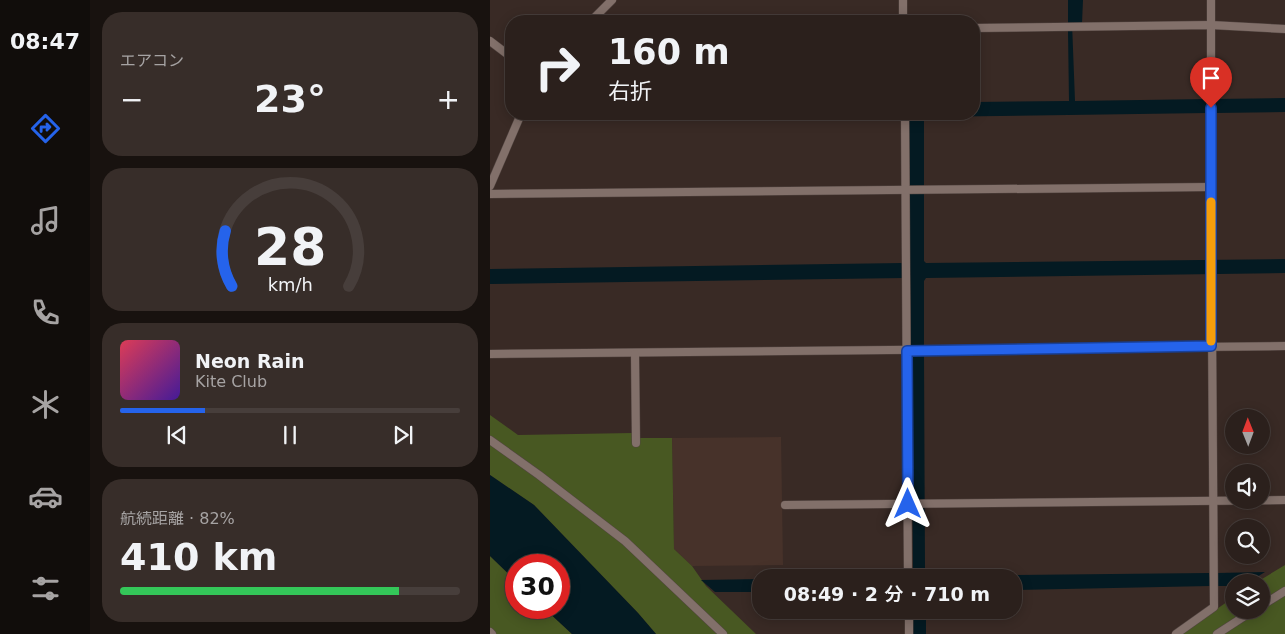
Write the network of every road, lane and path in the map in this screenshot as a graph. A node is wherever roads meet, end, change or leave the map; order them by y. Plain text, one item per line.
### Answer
1 (612, 0) edge
2 (902, 0) edge
3 (1211, 0) edge
4 (597, 15) edge
5 (903, 15) edge
6 (1211, 26) junction
7 (980, 28) edge
8 (1285, 29) edge
9 (490, 41) edge
10 (505, 52) edge
11 (518, 120) edge
12 (906, 120) edge
13 (490, 186) edge
14 (1210, 187) junction
15 (913, 190) junction
16 (490, 194) edge
17 (1211, 346) junction
18 (1285, 346) edge
19 (914, 351) junction
20 (490, 354) edge
21 (635, 354) junction
22 (490, 440) edge
23 (636, 443) dead end
24 (1285, 500) edge
25 (1212, 501) junction
26 (908, 504) junction
27 (785, 505) dead end
28 (908, 569) edge
29 (1285, 591) edge
30 (1270, 600) edge
31 (909, 619) edge
32 (1240, 619) edge
33 (723, 634) edge
34 (909, 634) edge
35 (1176, 634) edge
36 (1217, 634) edge

1 - 4 street
2 - 5 street
3 - 6 street
6 - 7 street
6 - 8 street
6 - 14 street
9 - 10 street
11 - 13 street
12 - 15 street
14 - 15 street
14 - 17 street
15 - 16 street
15 - 19 street
17 - 18 street
17 - 19 street
17 - 25 street
19 - 21 street
19 - 26 street
20 - 21 street
21 - 23 street
22 - 33 street
24 - 25 street
25 - 26 street
25 - 35 street
26 - 27 street
26 - 28 street
29 - 30 street
31 - 34 street
32 - 36 street

